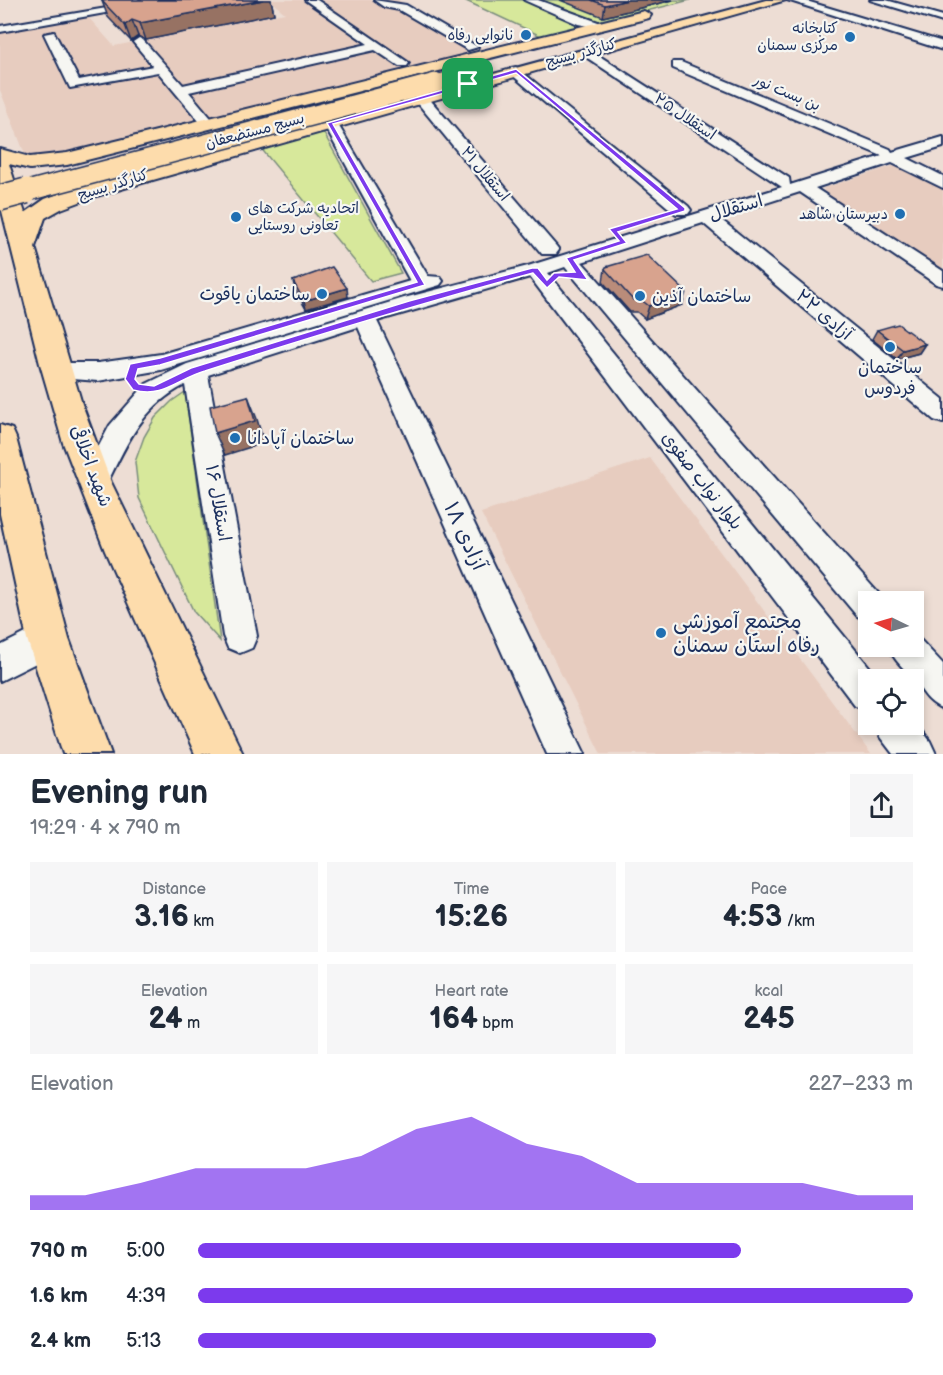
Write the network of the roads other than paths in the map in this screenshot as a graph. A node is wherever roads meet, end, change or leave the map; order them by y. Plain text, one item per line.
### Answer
1 (172, 0) edge
2 (310, 0) edge
3 (380, 0) edge
4 (529, 0) edge
5 (550, 0) edge
6 (728, 0) edge
7 (754, 0) edge
8 (780, 0) edge
9 (792, 0) edge
10 (875, 0) edge
11 (399, 4) edge
12 (660, 11) dead end
13 (943, 19) edge
14 (603, 26) junction
15 (0, 28) edge
16 (643, 33) junction
17 (50, 34) dead end
18 (139, 42) edge
19 (376, 46) junction
20 (943, 46) edge
21 (587, 52) junction
22 (472, 62) junction
23 (403, 63) dead end
24 (677, 65) dead end
25 (160, 68) junction
26 (516, 71) junction
27 (180, 90) junction
28 (421, 98) junction
29 (330, 123) junction
30 (208, 124) junction
31 (943, 134) edge
32 (943, 142) edge
33 (888, 154) junction
34 (0, 155) edge
35 (67, 159) junction
36 (0, 165) edge
37 (943, 183) edge
38 (793, 185) junction
39 (0, 189) edge
40 (85, 192) junction
41 (0, 198) edge
42 (682, 210) junction
43 (706, 217) junction
44 (618, 236) junction
45 (24, 245) junction
46 (557, 269) junction
47 (943, 280) edge
48 (422, 284) junction
49 (365, 318) junction
50 (134, 366) junction
51 (195, 370) junction
52 (55, 371) junction
53 (155, 390) junction
54 (943, 413) edge
55 (0, 438) edge
56 (94, 482) junction
57 (858, 594) edge
58 (240, 636) dead end
59 (48, 639) junction
60 (914, 657) edge
61 (0, 664) edge
62 (858, 679) edge
63 (943, 691) edge
64 (902, 735) edge
65 (87, 754) edge
66 (219, 754) edge
67 (566, 754) edge
68 (917, 754) edge

1 - 15 street
2 - 19 street
3 - 11 street
4 - 14 street
5 - 14 street
6 - 22 main road, بسیج مستضعفان
7 - 16 main road, بسیج مستضعفان
8 - 16 main road, کنارگذر بسیج
9 - 20 street
10 - 13 street
11 - 22 street
12 - 14 main road, کنارگذر بسیج
14 - 30 main road, کنارگذر بسیج
16 - 21 main road, کنارگذر بسیج
16 - 22 main road, بسیج مستضعفان
17 - 25 street
18 - 25 street
19 - 23 street
19 - 27 street
21 - 26 main road, کنارگذر بسیج
21 - 38 street, استقلال ۲۵
22 - 39 main road, بسیج مستضعفان
22 - 41 main road, بسیج مستضعفان, bridge
24 - 33 street, بن بست نور
25 - 27 street
26 - 28 main road, کنارگذر بسیج
26 - 42 street
27 - 30 street
28 - 29 main road, کنارگذر بسیج
28 - 46 street, استقلال ۲۱
29 - 40 main road, کنارگذر بسیج
29 - 48 street
30 - 35 main road, کنارگذر بسیج
31 - 33 street, استقلال
32 - 33 street, استقلال
33 - 37 street, بن بست نور
33 - 38 street, استقلال
34 - 35 main road, کنارگذر بسیج
35 - 40 main road
36 - 45 main road, شهید اخلاقی
38 - 42 street, استقلال
38 - 43 street, استقلال
38 - 47 street, استقلال ۲۵
40 - 45 main road, کنارگذر بسیج
42 - 44 street, استقلال
43 - 44 street, استقلال
43 - 54 street, آزادی ۲۲
44 - 46 street, استقلال
45 - 52 main road, شهید اخلاقی
46 - 48 street, استقلال
46 - 49 street, استقلال
46 - 57 street
46 - 62 street, بلوار نواب صفوی
48 - 50 street, استقلال
49 - 51 street, استقلال
49 - 67 street, آزادی ۱۸
50 - 52 street, استقلال
50 - 53 street
51 - 53 street, استقلال
51 - 58 street, استقلال ۱۶
52 - 56 main road, شهید اخلاقی
53 - 56 street, استقلال
55 - 59 main road
56 - 66 main road, شهید اخلاقی
59 - 61 street
59 - 65 main road
60 - 63 street
64 - 68 street

